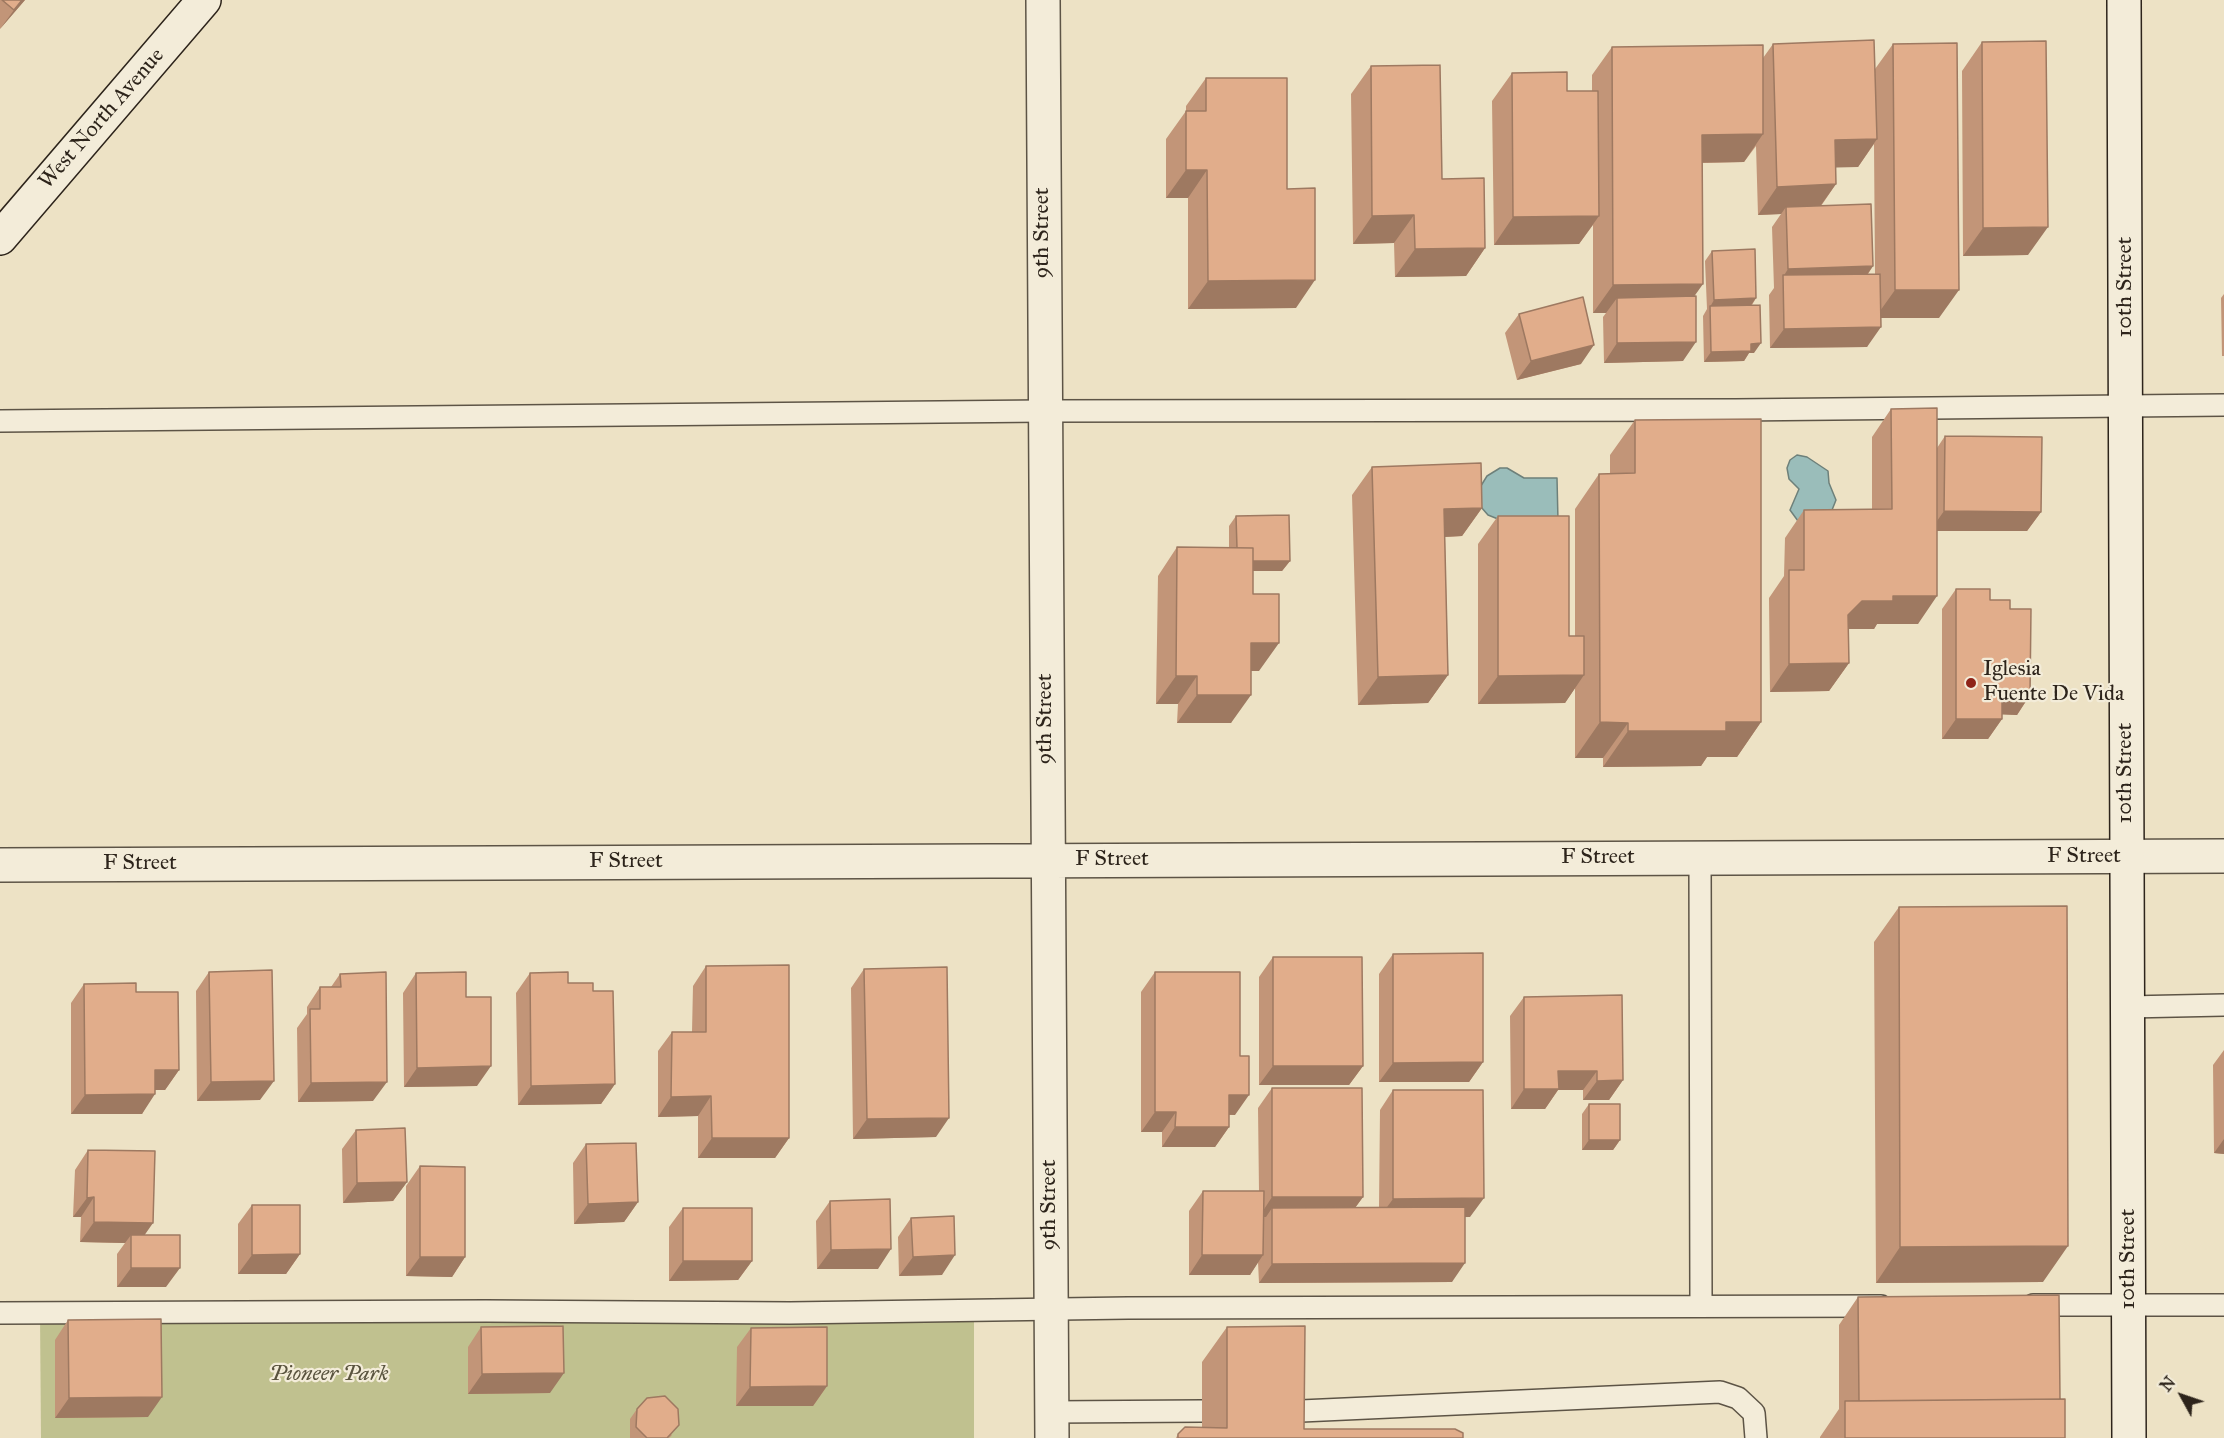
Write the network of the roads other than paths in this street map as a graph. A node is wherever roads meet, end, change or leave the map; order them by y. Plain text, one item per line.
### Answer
1 (204, 0) edge
2 (1043, 0) edge
3 (2124, 0) edge
4 (0, 238) edge
5 (2224, 405) edge
6 (2127, 407) junction
7 (1044, 411) junction
8 (0, 422) edge
9 (2224, 856) edge
10 (2126, 857) junction
11 (1700, 858) junction
12 (1047, 860) junction
13 (0, 864) edge
14 (2224, 1005) edge
15 (2128, 1007) junction
16 (2008, 1305) edge
17 (2129, 1305) junction
18 (2224, 1305) edge
19 (1701, 1306) junction
20 (1905, 1306) edge
21 (1051, 1309) junction
22 (0, 1313) edge
23 (1202, 1411) dead end
24 (1279, 1412) edge
25 (1052, 1425) edge
26 (1756, 1438) edge
27 (2129, 1438) edge

1 - 4 street, West North Avenue
2 - 7 street, 9th Street
3 - 6 street, 10th Street
5 - 6 lane
6 - 7 lane
6 - 10 street, 10th Street
7 - 8 lane
7 - 12 street, 9th Street
9 - 10 street, F Street
10 - 11 street, F Street
10 - 15 street, 10th Street
11 - 12 street, F Street
11 - 19 lane
12 - 13 street, F Street
12 - 21 street, 9th Street
14 - 15 lane
15 - 17 street, 10th Street
16 - 17 lane
17 - 18 lane
17 - 27 street, 10th Street
19 - 20 lane
19 - 21 lane
21 - 22 lane
21 - 25 street, 9th Street
23 - 25 lane
24 - 26 lane

